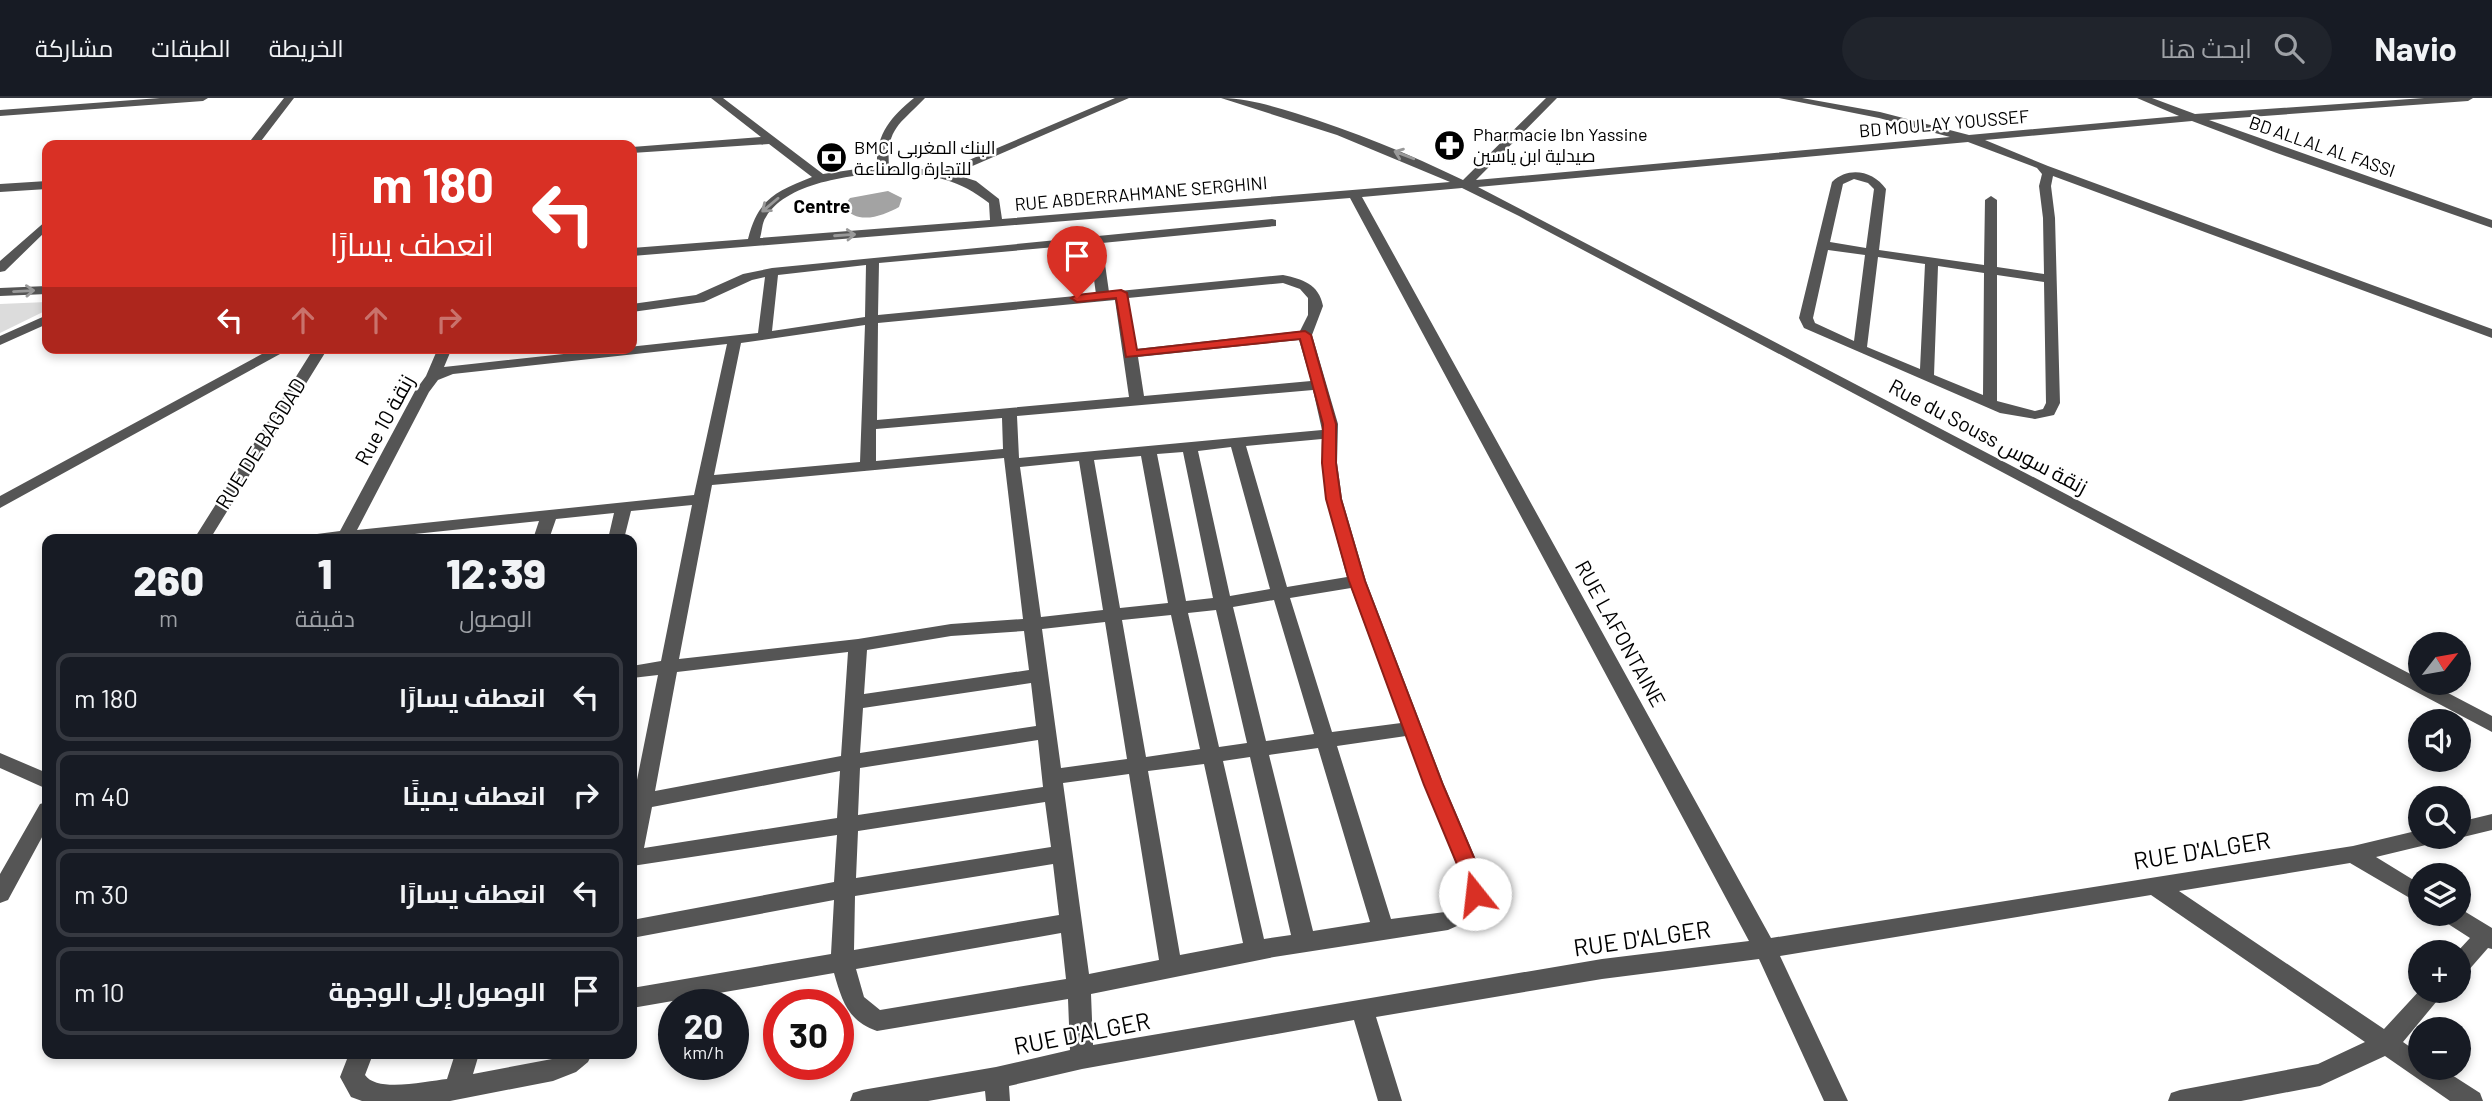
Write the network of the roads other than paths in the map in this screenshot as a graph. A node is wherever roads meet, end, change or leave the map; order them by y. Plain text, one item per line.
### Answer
1 (203, 98) edge
2 (289, 98) edge
3 (716, 98) edge
4 (920, 98) edge
5 (1124, 98) edge
6 (1226, 98) edge
7 (1552, 98) edge
8 (1784, 98) edge
9 (2142, 98) edge
10 (2468, 98) edge
11 (0, 113) edge
12 (2190, 118) junction
13 (1975, 139) junction
14 (256, 140) edge
15 (772, 140) junction
16 (637, 150) edge
17 (883, 168) junction
18 (2045, 169) junction
19 (947, 173) junction
20 (822, 178) junction
21 (1465, 184) junction
22 (42, 185) edge
23 (0, 188) edge
24 (1354, 194) junction
25 (1990, 200) dead end
26 (996, 223) junction
27 (1272, 223) dead end
28 (2492, 224) edge
29 (42, 229) edge
30 (1095, 239) junction
31 (753, 242) junction
32 (1823, 245) junction
33 (1872, 252) junction
34 (637, 253) edge
35 (873, 260) junction
36 (1932, 261) junction
37 (0, 268) edge
38 (1990, 270) junction
39 (772, 272) junction
40 (2049, 279) junction
41 (42, 290) edge
42 (0, 292) edge
43 (1121, 293) junction
44 (1103, 296) junction
45 (637, 308) edge
46 (42, 320) edge
47 (870, 320) junction
48 (2492, 334) edge
49 (1305, 335) junction
50 (765, 336) junction
51 (735, 339) junction
52 (0, 341) edge
53 (637, 349) edge
54 (1860, 349) junction
55 (274, 354) edge
56 (317, 354) edge
57 (443, 354) edge
58 (594, 354) edge
59 (1131, 354) junction
60 (433, 377) junction
61 (1927, 378) junction
62 (1319, 384) junction
63 (1137, 400) junction
64 (1990, 404) junction
65 (1009, 412) junction
66 (869, 425) junction
67 (1328, 434) junction
68 (1238, 443) junction
69 (1190, 448) junction
70 (1148, 450) junction
71 (1086, 456) junction
72 (1012, 458) junction
73 (868, 466) junction
74 (705, 481) junction
75 (701, 499) junction
76 (0, 503) edge
77 (624, 508) junction
78 (549, 515) junction
79 (462, 532) edge
80 (205, 534) edge
81 (347, 534) edge
82 (422, 534) edge
83 (543, 534) edge
84 (617, 534) edge
85 (1357, 581) junction
86 (1280, 592) junction
87 (1223, 603) junction
88 (1178, 607) junction
89 (1113, 614) junction
90 (1032, 624) junction
91 (858, 645) junction
92 (669, 667) junction
93 (637, 671) edge
94 (1038, 675) junction
95 (853, 704) junction
96 (2492, 725) edge
97 (1413, 728) junction
98 (1046, 732) junction
99 (1326, 740) junction
100 (1258, 750) junction
101 (1212, 757) junction
102 (0, 760) edge
103 (850, 762) junction
104 (1138, 766) junction
105 (42, 779) edge
106 (1052, 785) junction
107 (643, 801) junction
108 (42, 819) edge
109 (2492, 822) edge
110 (849, 823) junction
111 (2471, 827) edge
112 (637, 829) edge
113 (2408, 841) edge
114 (637, 852) edge
115 (1061, 854) junction
116 (2353, 854) junction
117 (2153, 885) junction
118 (2408, 888) edge
119 (845, 889) junction
120 (0, 894) edge
121 (1070, 922) junction
122 (2469, 926) edge
123 (637, 928) edge
124 (1382, 929) junction
125 (2489, 938) edge
126 (1304, 942) junction
127 (1765, 949) junction
128 (1256, 951) junction
129 (2471, 954) edge
130 (842, 961) junction
131 (1171, 967) junction
132 (1079, 988) junction
133 (637, 997) edge
134 (2423, 1003) edge
135 (1362, 1009) junction
136 (2386, 1044) junction
137 (1082, 1058) junction
138 (2408, 1058) edge
139 (359, 1059) edge
140 (465, 1059) edge
141 (574, 1059) edge
142 (2440, 1080) edge
143 (456, 1089) junction
144 (997, 1090) edge
145 (862, 1101) edge
146 (1390, 1101) edge
147 (1836, 1101) edge
148 (2180, 1101) edge
149 (2470, 1101) edge

1 - 11 street
2 - 14 street
3 - 15 street
4 - 17 street
5 - 19 street
21 -> 6 street, Rue du Souss زنقة سوس
7 - 21 street
8 - 13 street
9 - 12 street, BD ALLAL AL FASSI
10 - 12 street, BD MOULAY YOUSSEF
12 - 13 street, BD MOULAY YOUSSEF
12 - 28 street, BD ALLAL AL FASSI
13 - 18 street
13 - 21 street, BD MOULAY YOUSSEF
15 - 16 street
15 - 20 street
17 - 19 street, RUE ABDERRAHMANE SERGHINI
17 - 20 street, RUE ABDERRAHMANE SERGHINI
18 - 40 street
18 - 48 street
19 - 26 street, RUE ABDERRAHMANE SERGHINI
20 -> 31 street, RUE ABDERRAHMANE SERGHINI
21 - 24 street, RUE ABDERRAHMANE SERGHINI
21 - 96 street, Rue du Souss زنقة سوس
22 - 23 street
24 - 26 street, RUE ABDERRAHMANE SERGHINI
24 - 127 street, RUE LAFONTAINE
25 - 38 street
31 -> 26 street
27 - 30 street
29 - 37 street
30 - 35 street
30 - 44 street
31 - 34 street
32 - 33 street
32 - 33 street
32 - 54 street
33 - 36 street
33 - 54 street
35 - 39 street
35 - 47 street
36 - 38 street
36 - 61 street
38 - 40 street
38 - 64 street
39 - 45 street
39 - 50 street
40 - 64 street
42 -> 41 street
43 - 44 street, Rue 10 زنقة
43 - 49 street, Rue 10 زنقة
43 - 59 street
44 - 47 street, Rue 10 زنقة
46 - 52 street
47 - 50 street, Rue 10 زنقة
47 - 66 street
49 - 59 street
49 - 62 street
50 - 51 street, Rue 10 زنقة
51 - 53 street, Rue 10 زنقة
51 - 74 street
54 - 61 street
55 - 76 street
56 - 80 street, RUE DE BAGDAD
57 - 60 street
58 - 60 street, Rue 10 زنقة
59 - 63 street
60 - 81 street, Rue 10 زنقة
61 - 64 street
62 - 63 street
62 - 67 street
63 - 65 street
65 - 66 street
65 - 72 street
66 - 73 street
67 - 68 street
67 - 85 street
68 - 69 street
68 - 86 street
69 - 70 street
69 - 87 street
70 - 71 street
70 - 88 street
71 - 72 street
71 - 89 street
72 - 73 street
72 - 90 street
73 - 74 street
74 - 75 street
75 - 77 street
75 - 92 street
77 - 78 street
77 - 84 street
78 - 79 street
78 - 83 street
79 - 82 street
85 - 86 street
85 - 97 street
86 - 87 street
86 - 99 street
87 - 88 street
87 - 100 street
88 - 89 street
88 - 101 street
89 - 90 street
89 - 104 street
90 - 91 street
90 - 94 street
91 - 92 street
91 - 95 street
92 - 93 street
92 - 107 street
94 - 95 street
94 - 98 street
95 - 103 street
97 - 99 street
97 - 124 street
98 - 103 street
98 - 106 street
99 - 100 street
99 - 124 street
100 - 101 street
100 - 126 street
101 - 104 street
101 - 128 street
102 - 105 street
103 - 107 street
103 - 110 street
104 - 106 street
104 - 131 street
106 - 110 street
106 - 115 street
107 - 112 street
108 - 120 street
109 - 111 street
110 - 114 street
110 - 119 street
113 - 116 street, RUE D'ALGER
115 - 119 street
115 - 121 street
116 - 117 street, RUE D'ALGER
116 - 118 street
117 - 127 street, RUE D'ALGER
117 - 136 street
119 - 123 street
119 - 130 street
121 - 130 street
121 - 132 street
122 - 125 street
124 - 126 street
125 - 129 street
126 - 128 street
127 - 135 street, RUE D'ALGER
127 - 147 street, RUE LAFONTAINE
128 - 131 street
130 - 132 street
130 - 133 street
131 - 132 street
132 - 137 street
134 - 136 street
135 - 137 street, RUE D'ALGER
135 - 146 street
136 - 138 street
136 - 148 street
137 - 144 street, RUE D'ALGER
139 - 143 street
140 - 143 street
141 - 143 street
142 - 149 street
144 - 145 street, RUE D'ALGER

